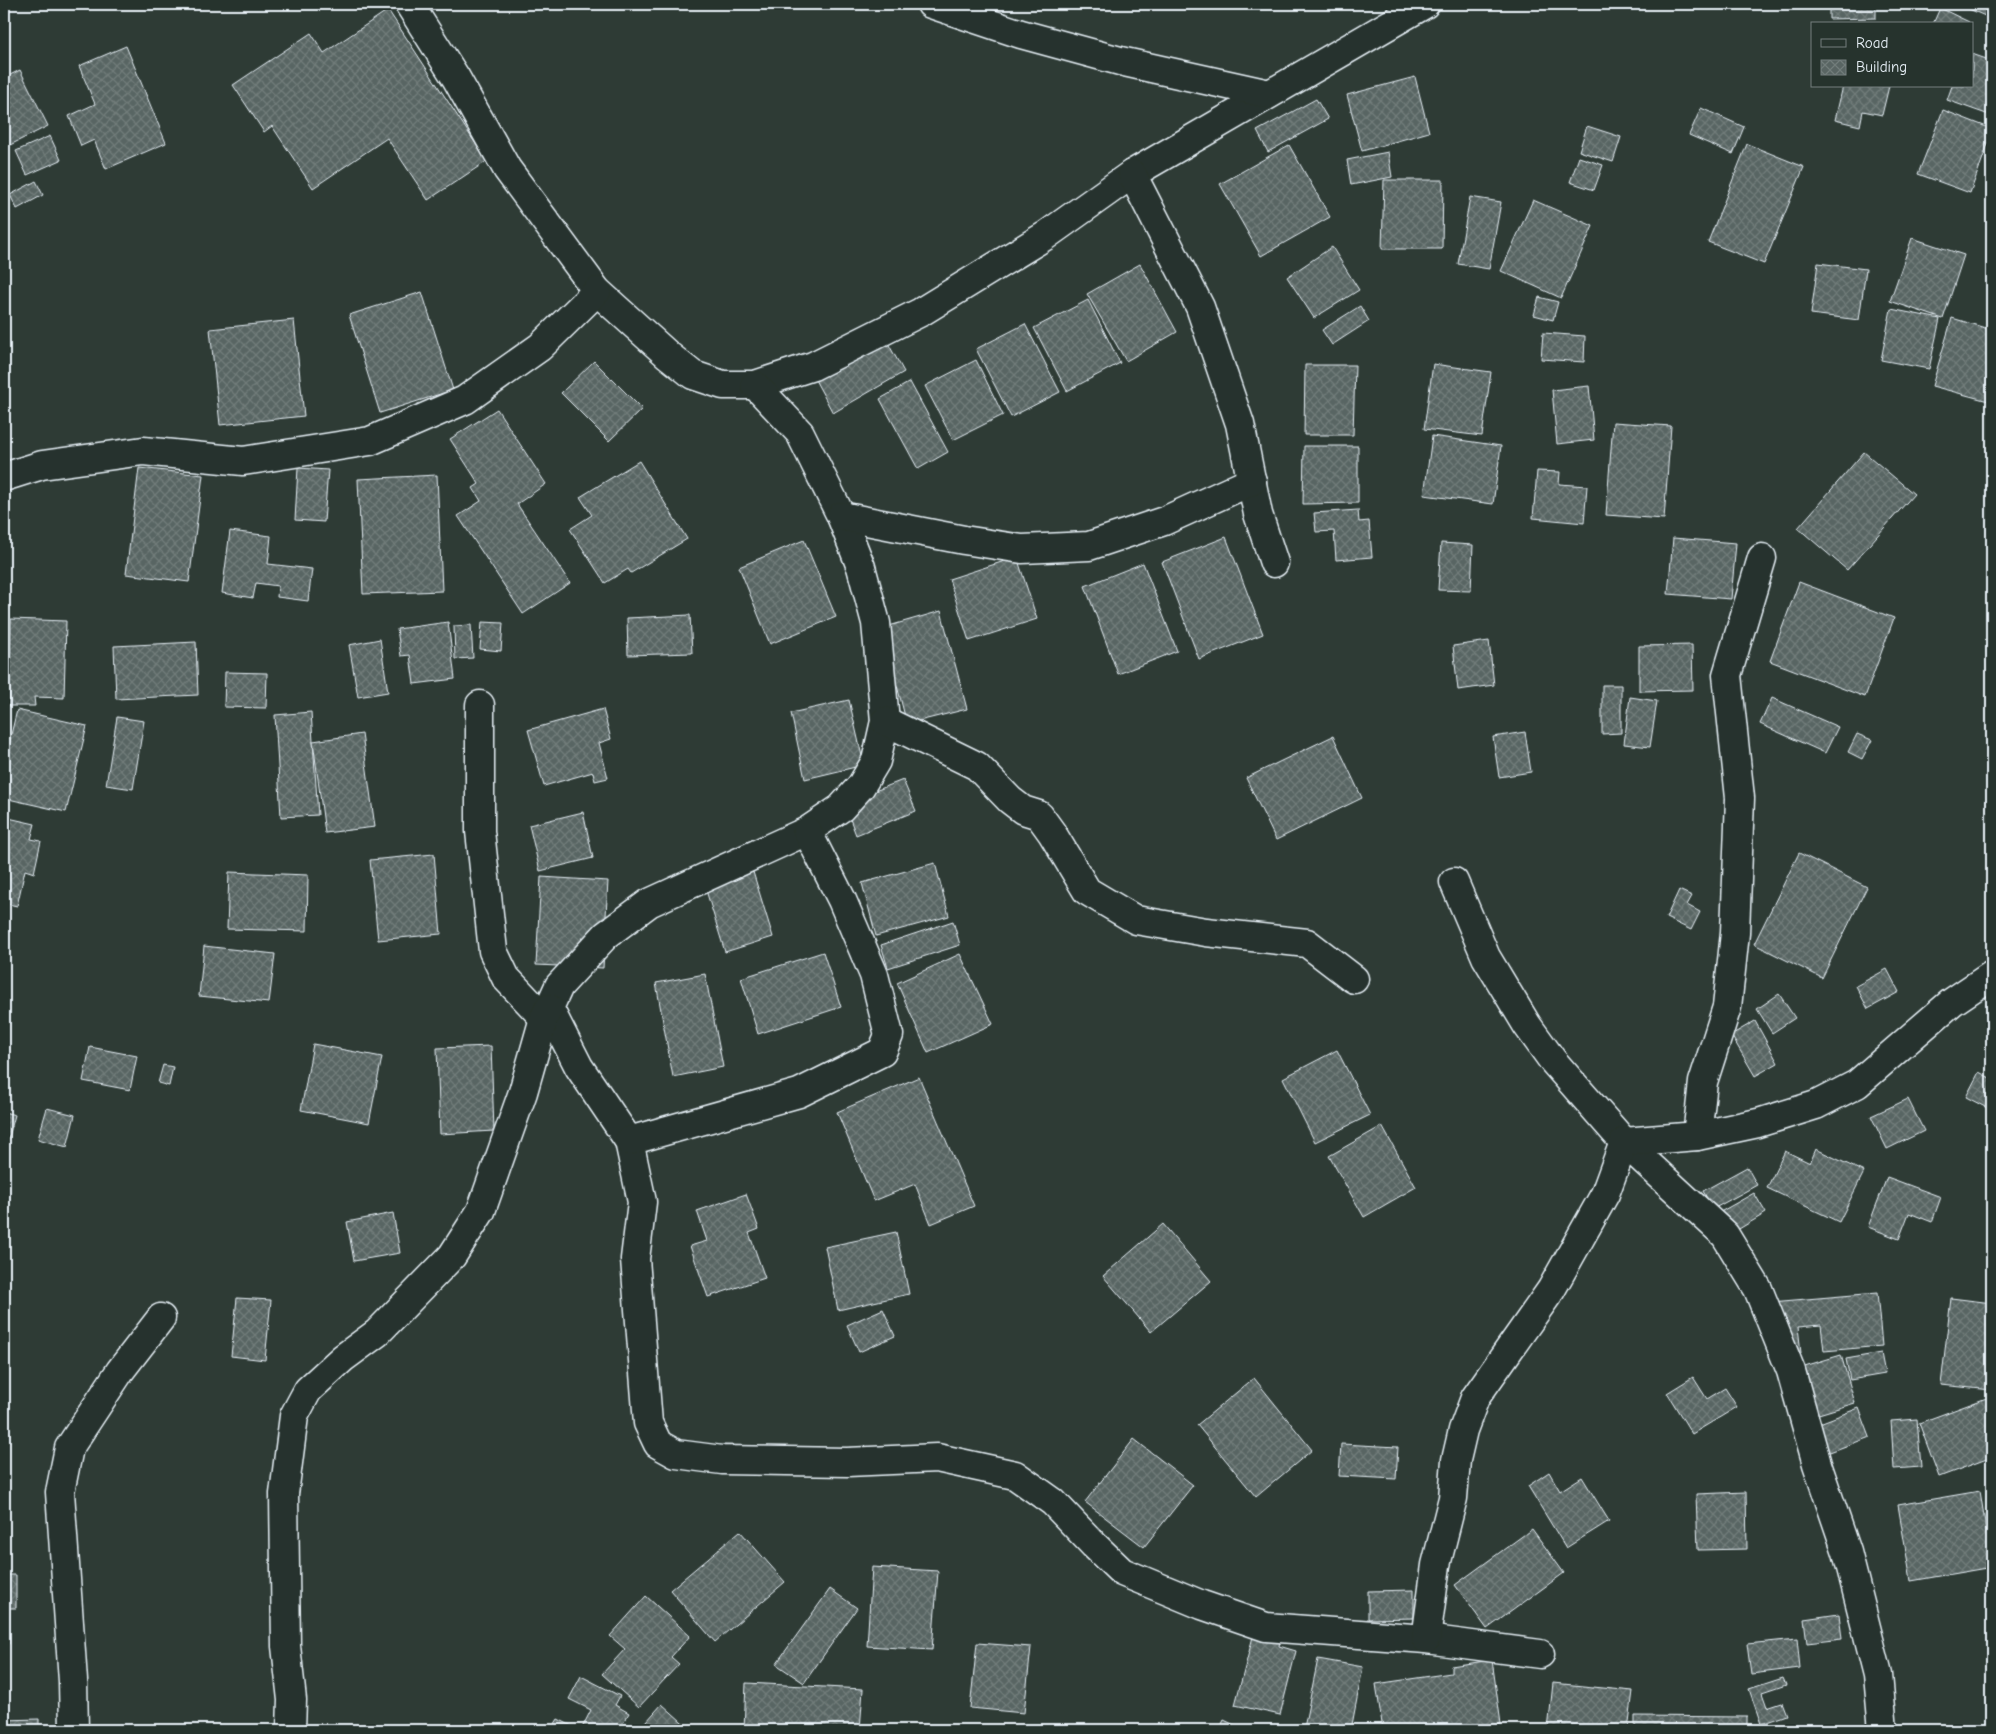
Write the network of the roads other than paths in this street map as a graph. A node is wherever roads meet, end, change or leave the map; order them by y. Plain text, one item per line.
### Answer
1 (409, 4) edge
2 (931, 4) edge
3 (1425, 4) edge
4 (1269, 94) junction
5 (1132, 174) junction
6 (597, 291) junction
7 (755, 385) junction
8 (4, 477) edge
9 (1252, 481) junction
10 (841, 516) junction
11 (1762, 558) dead end
12 (1274, 563) dead end
13 (480, 705) dead end
14 (885, 721) junction
15 (807, 831) junction
16 (1454, 882) dead end
17 (1992, 976) edge
18 (1354, 979) dead end
19 (547, 1013) junction
20 (1697, 1136) junction
21 (629, 1141) junction
22 (1624, 1142) junction
23 (161, 1318) dead end
24 (1426, 1639) junction
25 (1540, 1654) dead end
26 (74, 1730) edge
27 (291, 1730) edge
28 (1883, 1730) edge

1 - 6 street
2 - 4 street
3 - 4 street
4 - 5 street
5 - 7 street
5 - 9 street
6 - 7 street
6 - 8 street
7 - 10 street
9 - 10 street
9 - 12 street
10 - 14 street
11 - 20 street
13 - 19 street
14 - 15 street
14 - 18 street
15 - 19 street
15 - 21 street
16 - 22 street
17 - 20 street
19 - 21 street
19 - 27 street
20 - 22 street
21 - 24 street
22 - 24 street
22 - 28 street
23 - 26 street
24 - 25 street

